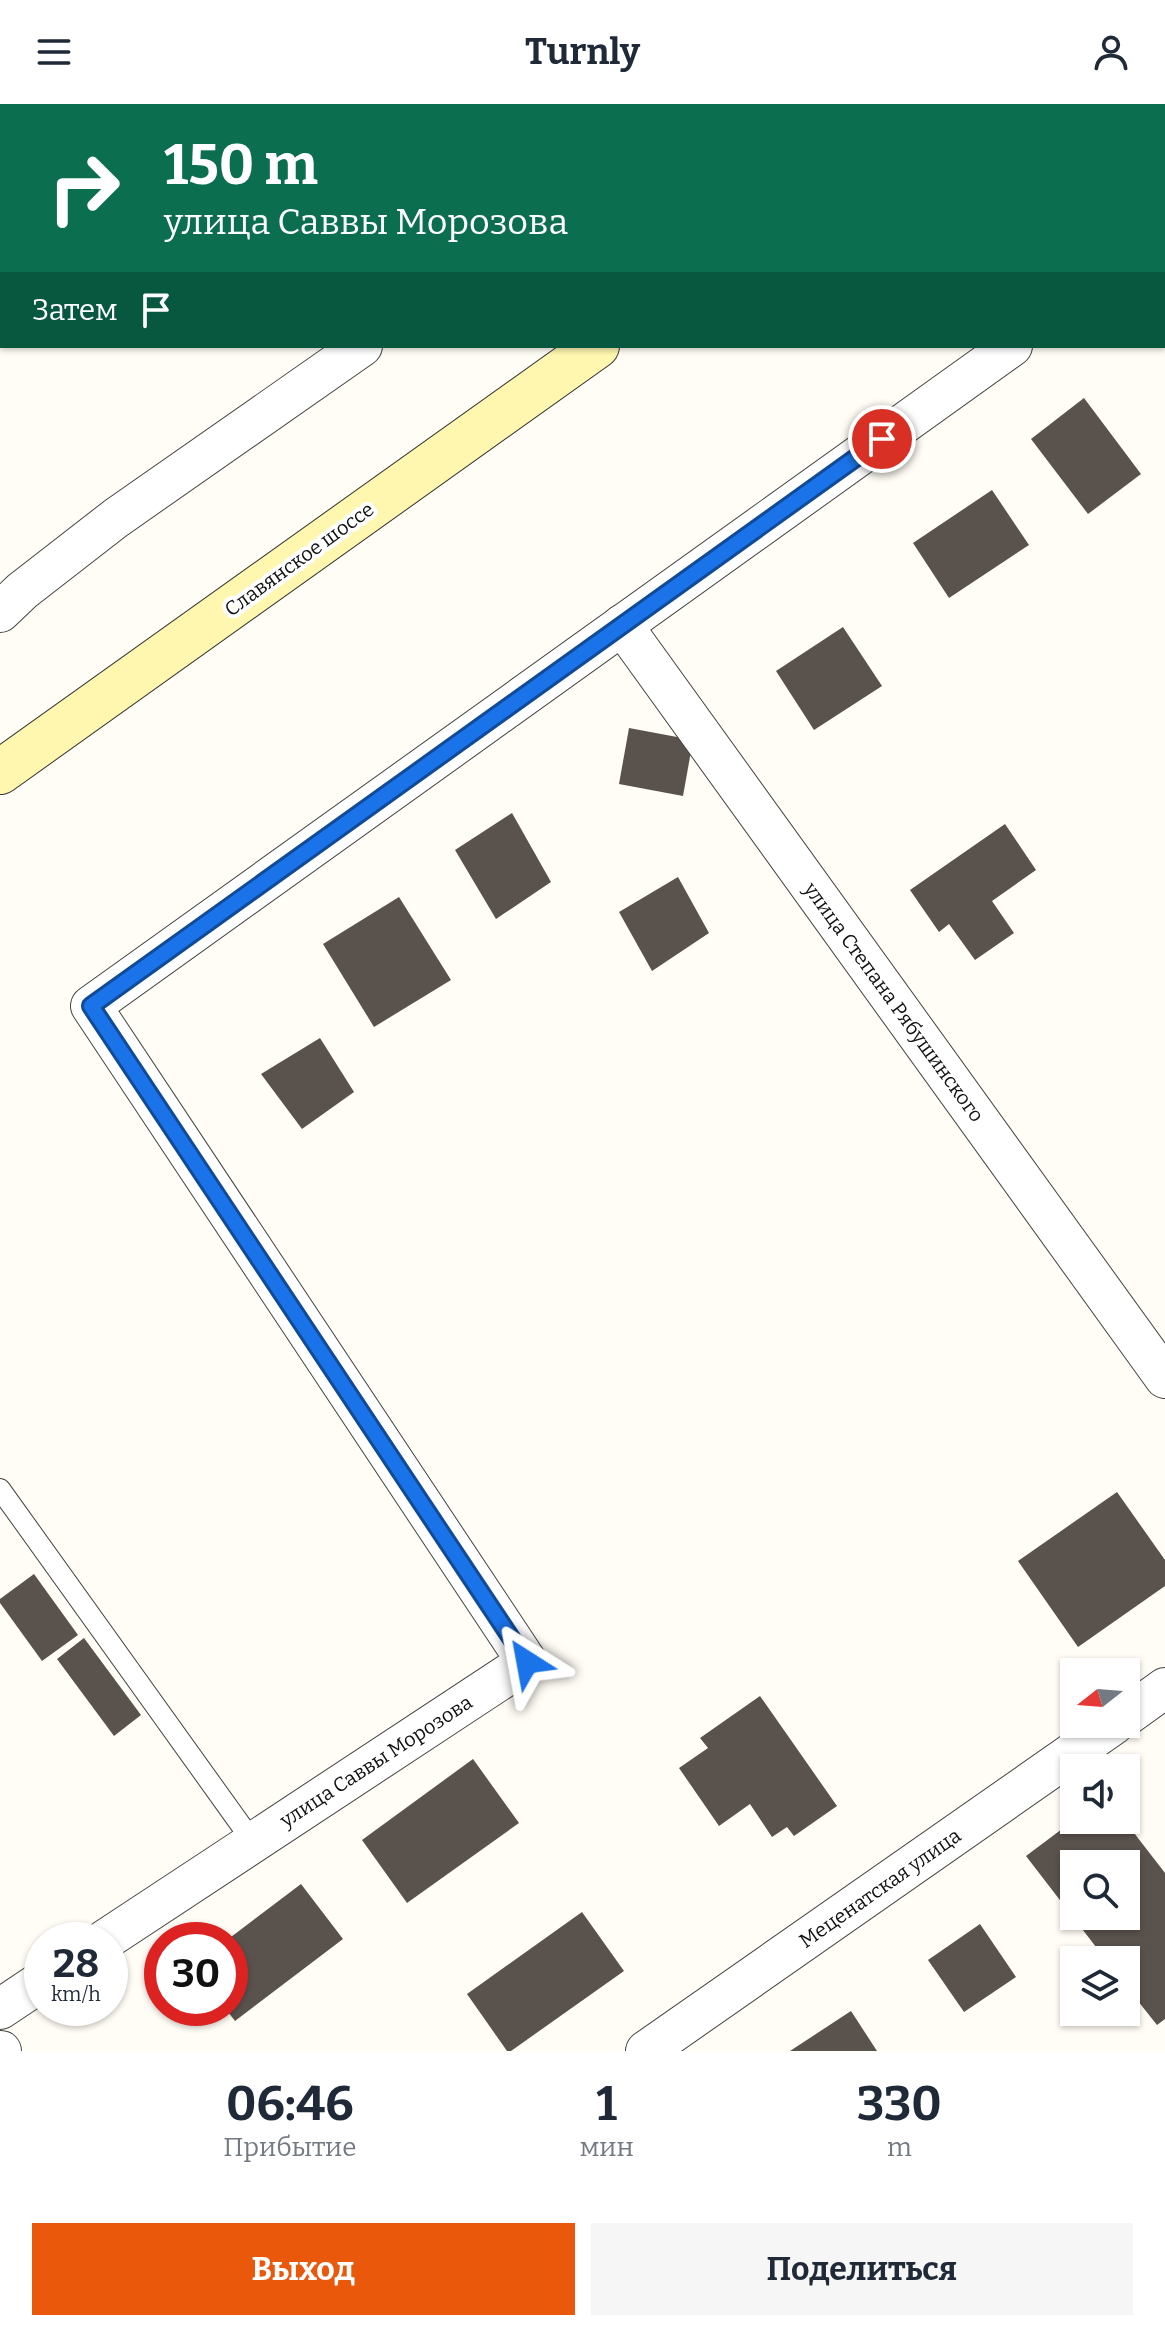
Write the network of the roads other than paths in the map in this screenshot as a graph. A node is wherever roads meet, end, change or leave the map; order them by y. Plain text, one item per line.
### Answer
1 (359, 348) edge
2 (594, 348) edge
3 (1009, 348) edge
4 (0, 612) edge
5 (622, 625) junction
6 (0, 772) edge
7 (1165, 1378) edge
8 (0, 1489) edge
9 (1165, 1688) edge
10 (1140, 1706) edge
11 (1094, 1738) edge
12 (253, 1842) junction
13 (128, 1925) edge
14 (24, 1993) edge
15 (0, 2009) edge
16 (646, 2051) edge

1 - 4 street
2 - 6 main road, Славянское шоссе
3 - 5 street, улица Саввы Морозова
5 - 7 street, улица Степана Рябушинского
5 - 12 street, улица Саввы Морозова
8 - 12 lane
9 - 10 street
11 - 16 street, Меценатская улица
12 - 13 street, улица Саввы Морозова
14 - 15 street

